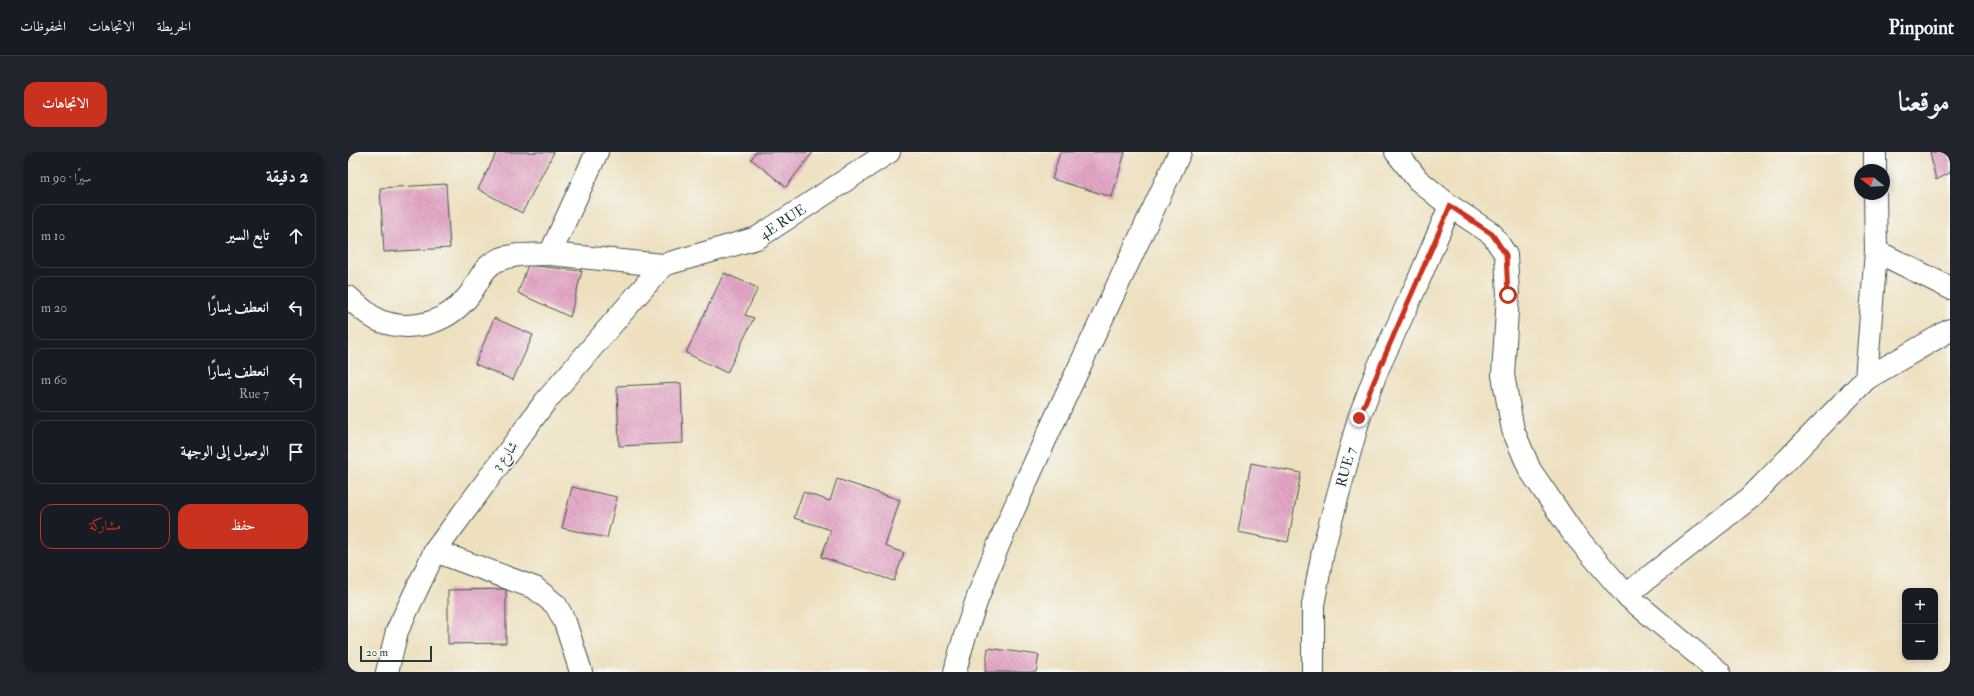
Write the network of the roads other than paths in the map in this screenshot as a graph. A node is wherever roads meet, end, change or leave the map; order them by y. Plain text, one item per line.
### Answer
1 (597, 152) edge
2 (889, 152) edge
3 (1180, 152) edge
4 (1396, 152) edge
5 (1875, 152) edge
6 (1875, 164) edge
7 (1875, 200) edge
8 (1450, 206) junction
9 (1876, 251) junction
10 (550, 254) junction
11 (663, 266) junction
12 (1950, 288) edge
13 (348, 297) edge
14 (1950, 330) edge
15 (1866, 379) junction
16 (435, 551) junction
17 (1626, 595) junction
18 (387, 672) edge
19 (581, 672) edge
20 (955, 672) edge
21 (1313, 672) edge
22 (1719, 672) edge

1 - 10 street
2 - 11 street, 4E RUE
3 - 20 street
4 - 8 street
5 - 6 street
7 - 9 street
8 - 17 street
8 - 21 street, RUE 7
9 - 12 street
9 - 15 street
10 - 11 street
10 - 13 street
11 - 16 street, شارع 3
14 - 15 street
15 - 17 street
16 - 18 street, شارع 3
16 - 19 street
17 - 22 street

